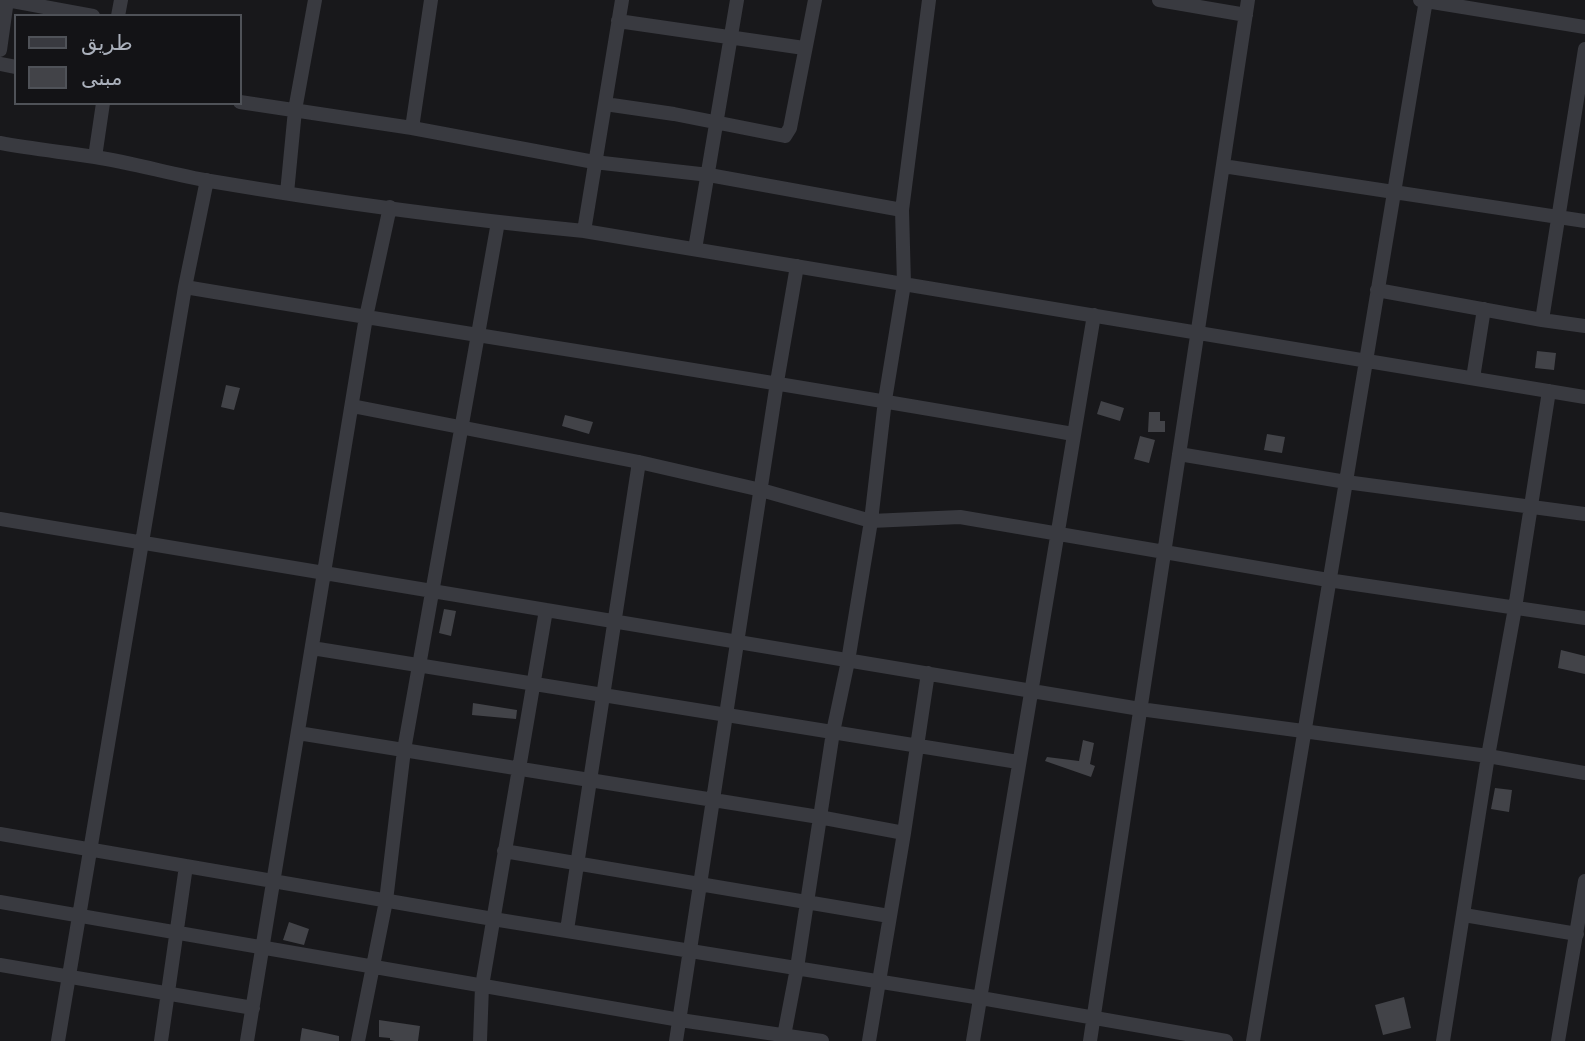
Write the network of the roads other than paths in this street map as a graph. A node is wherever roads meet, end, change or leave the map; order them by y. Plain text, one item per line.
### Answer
1 (7, 0) edge
2 (315, 0) edge
3 (431, 0) edge
4 (622, 0) edge
5 (737, 0) edge
6 (815, 0) edge
7 (929, 0) edge
8 (1159, 0) edge
9 (1248, 0) edge
10 (1420, 0) edge
11 (1426, 0) edge
12 (82, 14) edge
13 (1246, 15) junction
14 (618, 21) junction
15 (1585, 27) edge
16 (731, 37) junction
17 (804, 48) junction
18 (1585, 49) edge
19 (0, 50) edge
20 (242, 102) edge
21 (605, 104) junction
22 (103, 105) edge
23 (295, 110) junction
24 (717, 122) junction
25 (412, 128) junction
26 (0, 143) edge
27 (95, 157) junction
28 (594, 162) junction
29 (1223, 166) junction
30 (709, 175) junction
31 (207, 180) junction
32 (1394, 191) junction
33 (287, 193) junction
34 (390, 207) junction
35 (902, 209) junction
36 (1559, 216) junction
37 (1585, 220) edge
38 (498, 222) junction
39 (584, 231) junction
40 (695, 249) junction
41 (797, 266) junction
42 (904, 284) junction
43 (185, 287) junction
44 (1377, 290) junction
45 (1484, 309) junction
46 (1094, 315) junction
47 (366, 317) junction
48 (1542, 320) junction
49 (1585, 326) edge
50 (1198, 333) junction
51 (477, 336) junction
52 (1366, 360) junction
53 (1473, 378) junction
54 (777, 382) junction
55 (1549, 391) junction
56 (1585, 397) edge
57 (885, 400) junction
58 (352, 406) junction
59 (462, 428) junction
60 (1073, 434) junction
61 (1179, 454) junction
62 (639, 462) junction
63 (1346, 482) junction
64 (761, 490) junction
65 (1531, 507) junction
66 (1585, 514) edge
67 (0, 519) edge
68 (871, 521) junction
69 (1057, 533) junction
70 (142, 542) junction
71 (1165, 552) junction
72 (324, 573) junction
73 (1328, 580) junction
74 (432, 591) junction
75 (1515, 608) junction
76 (546, 610) junction
77 (1585, 618) edge
78 (615, 621) junction
79 (738, 642) junction
80 (312, 648) junction
81 (848, 661) junction
82 (419, 666) junction
83 (928, 673) junction
84 (533, 684) junction
85 (1030, 690) junction
86 (603, 695) junction
87 (1140, 709) junction
88 (727, 715) junction
89 (1303, 731) junction
90 (833, 732) junction
91 (298, 733) junction
92 (916, 746) junction
93 (404, 750) junction
94 (1488, 755) junction
95 (1018, 762) junction
96 (519, 769) junction
97 (1585, 773) edge
98 (590, 780) junction
99 (714, 800) junction
100 (819, 817) junction
101 (904, 833) junction
102 (0, 834) edge
103 (90, 850) junction
104 (504, 851) junction
105 (577, 863) junction
106 (186, 866) junction
107 (274, 881) junction
108 (1585, 881) edge
109 (701, 884) junction
110 (386, 901) junction
111 (0, 902) edge
112 (806, 902) junction
113 (1464, 915) junction
114 (79, 916) junction
115 (889, 916) junction
116 (493, 919) junction
117 (567, 930) junction
118 (176, 933) junction
119 (1577, 934) junction
120 (263, 948) junction
121 (691, 950) junction
122 (0, 965) edge
123 (372, 967) junction
124 (797, 968) junction
125 (69, 976) junction
126 (879, 983) junction
127 (482, 986) junction
128 (167, 994) junction
129 (981, 998) junction
130 (253, 1008) junction
131 (1093, 1018) junction
132 (680, 1020) junction
133 (784, 1038) edge
134 (161, 1040) edge
135 (58, 1041) edge
136 (177, 1041) edge
137 (247, 1041) edge
138 (358, 1041) edge
139 (480, 1041) edge
140 (677, 1041) edge
141 (822, 1041) edge
142 (869, 1041) edge
143 (973, 1041) edge
144 (1090, 1041) edge
145 (1226, 1041) edge
146 (1253, 1041) edge
147 (1443, 1041) edge
148 (1558, 1041) edge

1 - 12 street
1 - 19 street
2 - 23 street
3 - 25 street
4 - 14 street
5 - 16 street
6 - 17 street
7 - 35 street
8 - 13 street
9 - 13 street
10 - 11 street
11 - 15 street
11 - 32 street
13 - 29 street
14 - 16 street
14 - 21 street
16 - 17 street
16 - 24 street
17 - 24 street
18 - 36 street
20 - 23 street
21 - 24 street
21 - 28 street
22 - 27 street
23 - 25 street
23 - 33 street
24 - 30 street
25 - 28 street
26 - 27 street
27 - 31 street
28 - 30 street
28 - 39 street
29 - 32 street
29 - 50 street
30 - 35 street
30 - 40 street
31 - 33 street
31 - 43 street
32 - 36 street
32 - 44 street
33 - 34 street
34 - 38 street
34 - 47 street
35 - 42 street
36 - 37 street
36 - 48 street
38 - 39 street
38 - 51 street
39 - 40 street
40 - 41 street
41 - 42 street
41 - 54 street
42 - 46 street
42 - 57 street
43 - 47 street
43 - 70 street
44 - 45 street
44 - 52 street
45 - 48 street
45 - 53 street
46 - 50 street
46 - 60 street
47 - 51 street
47 - 58 street
48 - 49 street
50 - 52 street
50 - 61 street
51 - 54 street
51 - 59 street
52 - 53 street
52 - 63 street
53 - 55 street
54 - 57 street
54 - 64 street
55 - 56 street
55 - 65 street
57 - 60 street
57 - 68 street
58 - 59 street
58 - 72 street
59 - 62 street
59 - 74 street
60 - 69 street
61 - 63 street
61 - 71 street
62 - 64 street
62 - 78 street
63 - 65 street
63 - 73 street
64 - 68 street
64 - 79 street
65 - 66 street
65 - 75 street
67 - 70 street
68 - 69 street
68 - 81 street
69 - 71 street
69 - 85 street
70 - 72 street
70 - 103 street
71 - 73 street
71 - 87 street
72 - 74 street
72 - 80 street
73 - 75 street
73 - 89 street
74 - 76 street
74 - 82 street
75 - 77 street
75 - 94 street
76 - 78 street
76 - 84 street
78 - 79 street
78 - 86 street
79 - 81 street
79 - 88 street
80 - 82 street
80 - 91 street
81 - 83 street
81 - 90 street
82 - 84 street
82 - 93 street
83 - 85 street
83 - 92 street
84 - 86 street
84 - 96 street
85 - 87 street
85 - 95 street
86 - 88 street
86 - 98 street
87 - 89 street
87 - 131 street
88 - 90 street
88 - 99 street
89 - 94 street
89 - 146 street
90 - 92 street
90 - 100 street
91 - 93 street
91 - 107 street
92 - 95 street
92 - 101 street
93 - 96 street
93 - 110 street
94 - 97 street
94 - 113 street
95 - 129 street
96 - 98 street
96 - 104 street
98 - 99 street
98 - 105 street
99 - 100 street
99 - 109 street
100 - 101 street
100 - 112 street
101 - 115 street
102 - 103 street
103 - 106 street
103 - 114 street
104 - 105 street
104 - 116 street
105 - 109 street
105 - 117 street
106 - 107 street
106 - 118 street
107 - 110 street
107 - 120 street
108 - 119 street
109 - 112 street
109 - 121 street
110 - 116 street
110 - 123 street
111 - 114 street
112 - 115 street
112 - 124 street
113 - 119 street
113 - 147 street
114 - 118 street
114 - 125 street
115 - 126 street
116 - 117 street
116 - 127 street
117 - 121 street
118 - 120 street
118 - 128 street
119 - 148 street
120 - 123 street
120 - 130 street
121 - 124 street
121 - 132 street
122 - 125 street
123 - 127 street
123 - 138 street
124 - 126 street
124 - 133 street
125 - 128 street
125 - 135 street
126 - 129 street
126 - 142 street
127 - 132 street
127 - 139 street
128 - 130 street
128 - 134 street
129 - 131 street
129 - 143 street
130 - 137 street
131 - 144 street
131 - 145 street
132 - 133 street
132 - 140 street
133 - 141 street
134 - 136 street

